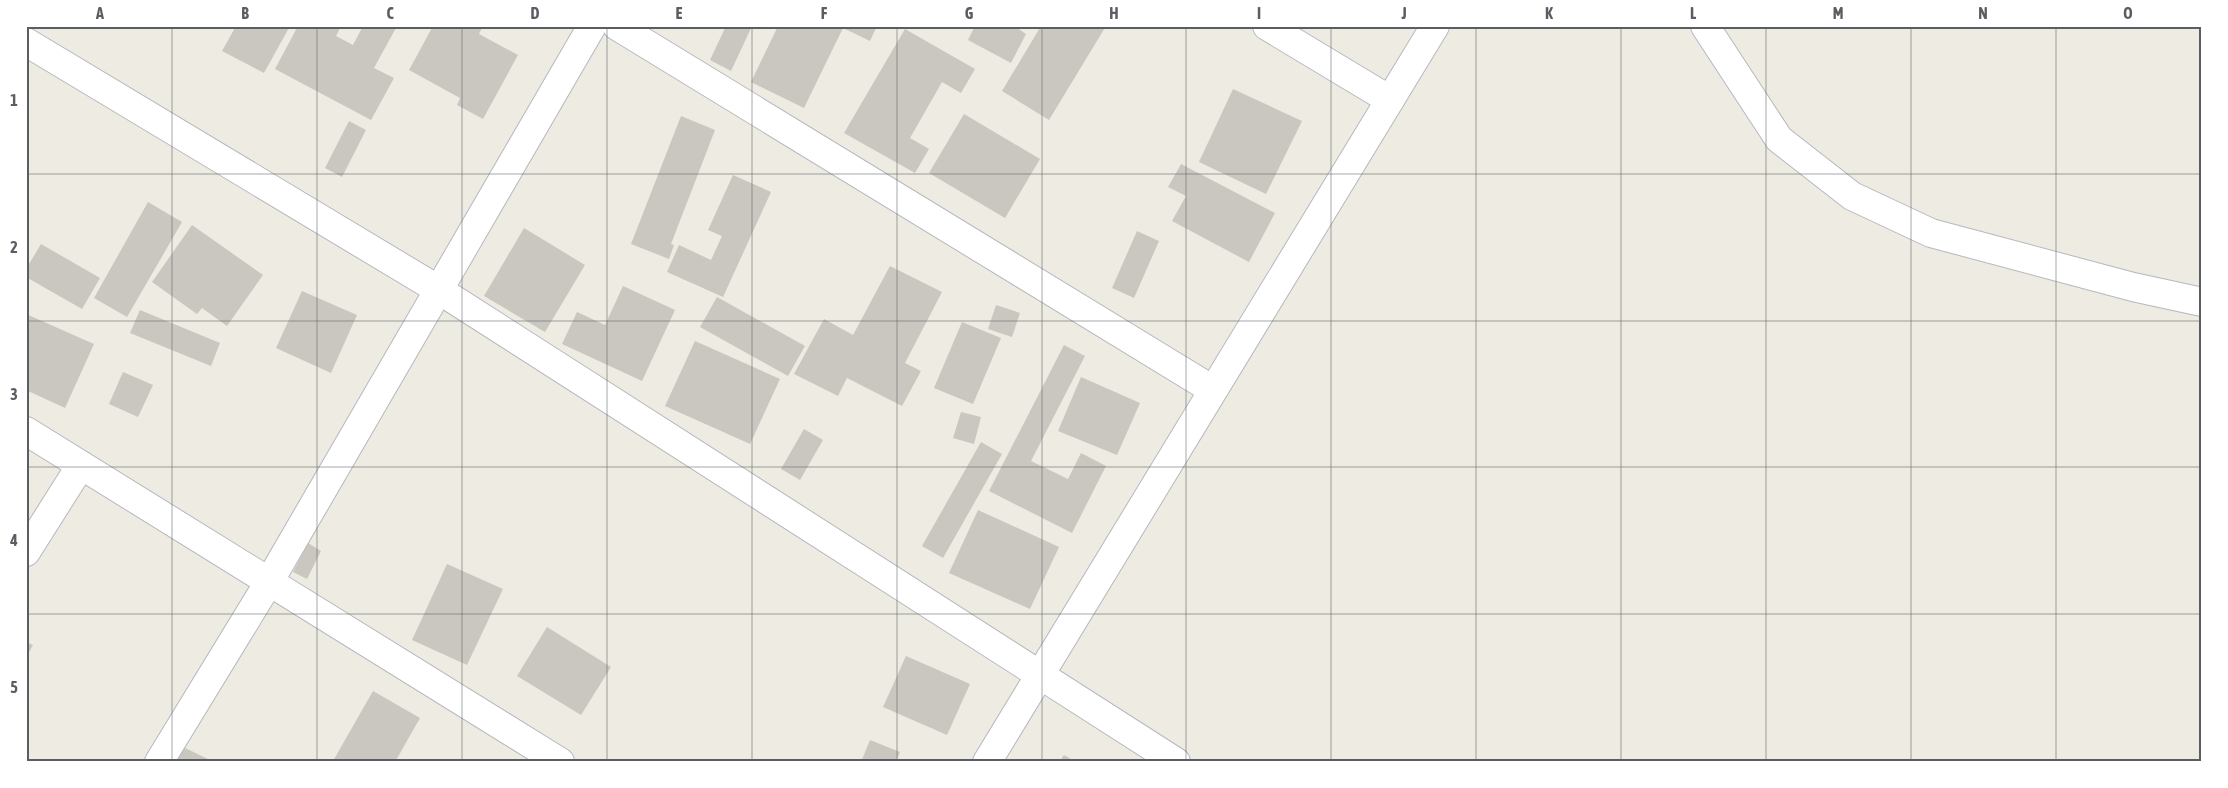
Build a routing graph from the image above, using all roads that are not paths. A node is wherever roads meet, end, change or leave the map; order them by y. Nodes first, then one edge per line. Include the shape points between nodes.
1 (592, 26) edge
2 (616, 26) edge
3 (1267, 26) edge
4 (1436, 26) edge
5 (1705, 26) edge
6 (26, 42) edge
7 (1390, 100) junction
8 (439, 290) junction
9 (2202, 302) edge
10 (1213, 390) junction
11 (26, 431) edge
12 (81, 465) junction
13 (26, 552) edge
14 (270, 582) junction
15 (1041, 673) junction
16 (158, 762) edge
17 (560, 762) edge
18 (987, 762) edge
19 (1176, 762) edge

1 - 8 street
2 - 10 street
3 - 7 street
4 - 7 street
5 - 9 street via 1779,139 1852,196 1931,233
6 - 8 street
7 - 10 street
8 - 14 street
8 - 15 street
10 - 15 street
11 - 12 street
12 - 13 street
12 - 14 street
14 - 16 street
14 - 17 street
15 - 18 street
15 - 19 street

